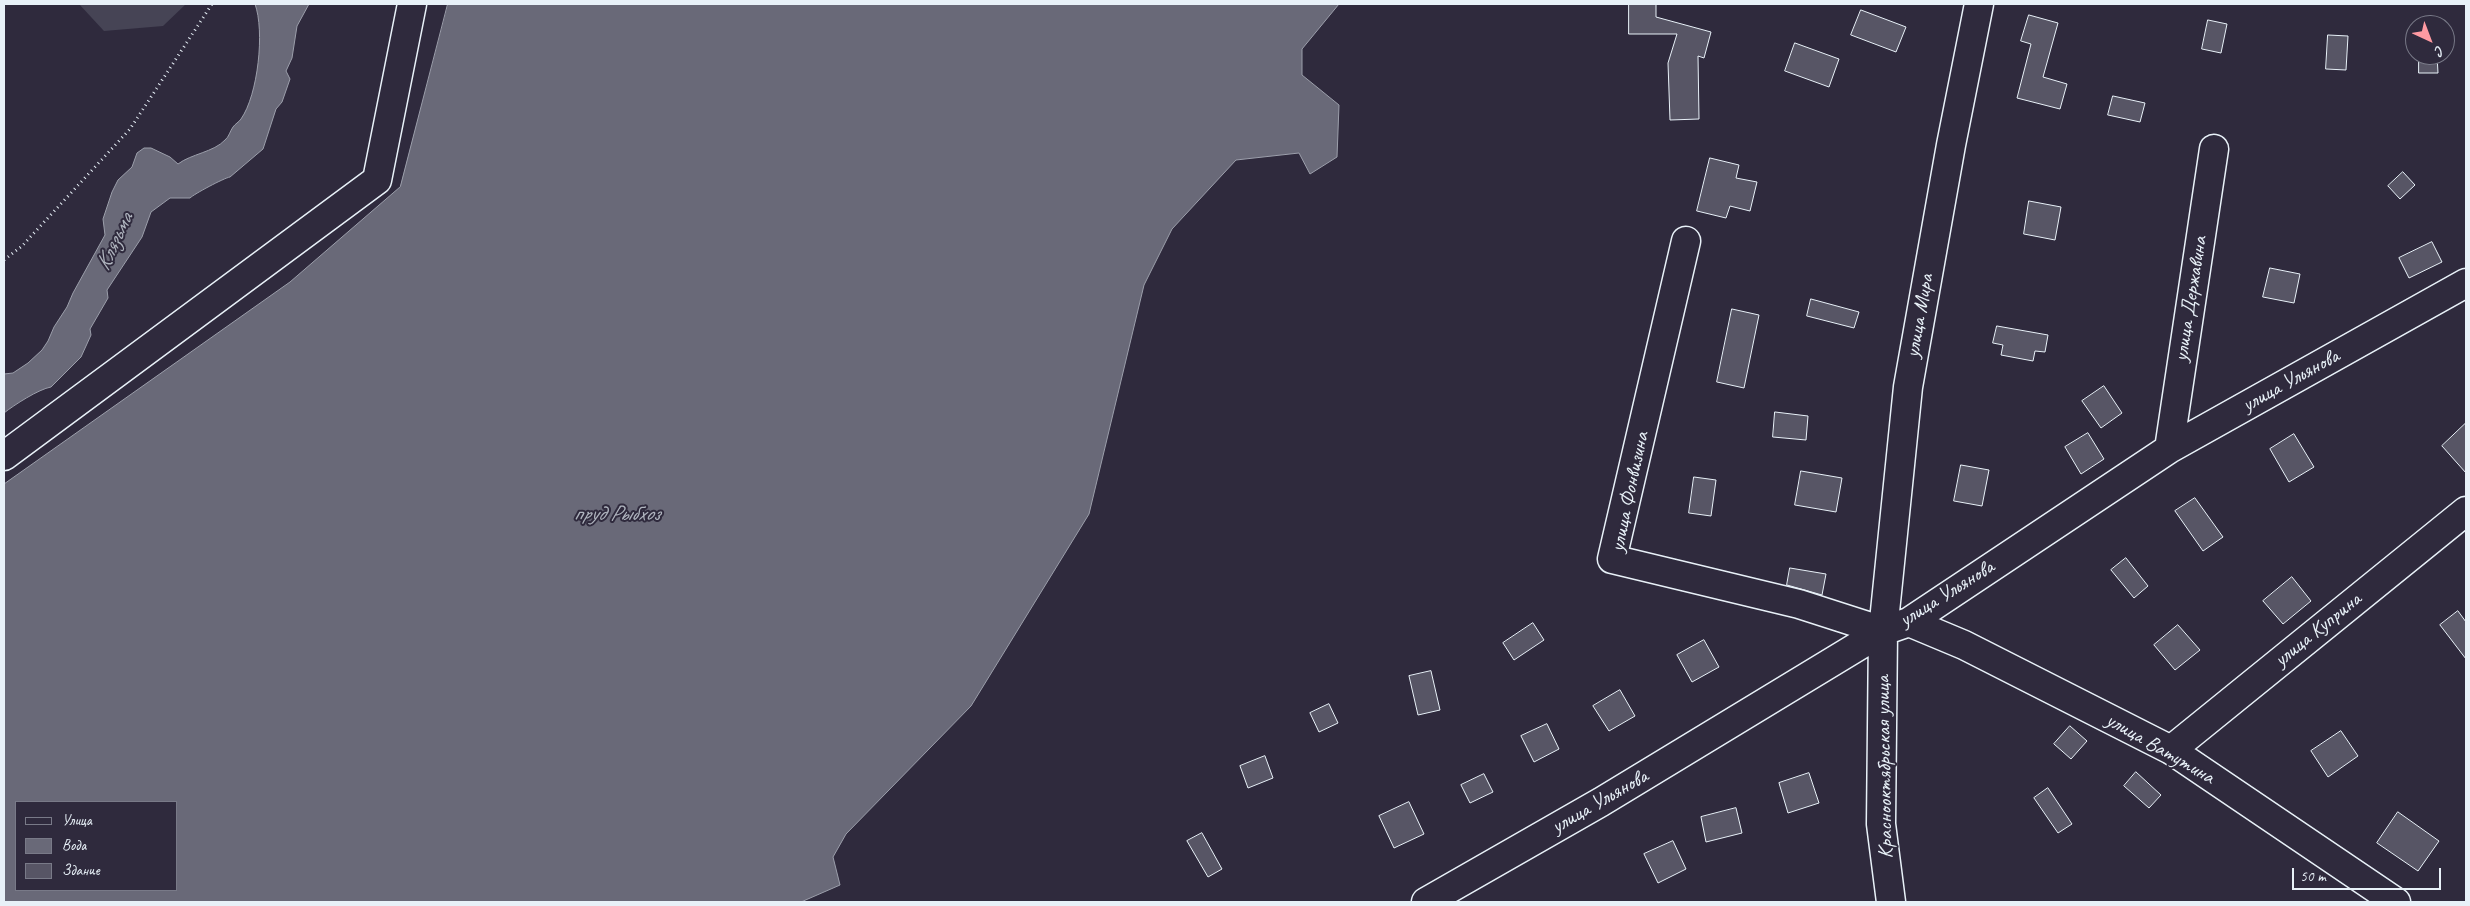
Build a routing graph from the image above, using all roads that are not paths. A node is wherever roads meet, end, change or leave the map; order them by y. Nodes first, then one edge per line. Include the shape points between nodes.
1 (412, 4) edge
2 (1979, 4) edge
3 (2214, 149) dead end
4 (1686, 241) dead end
5 (2466, 283) edge
6 (2168, 449) junction
7 (4, 456) edge
8 (2466, 511) edge
9 (1909, 622) junction
10 (1883, 631) junction
11 (2171, 750) junction
12 (1426, 902) edge
13 (1892, 902) edge
14 (2396, 902) edge

1 - 7 street via 377,180
2 - 10 street, улица Мира via 1908,387
3 - 6 street, улица Державина
4 - 10 street, улица Фонвизина via 1612,559 1799,604
5 - 6 street, улица Ульянова
6 - 9 street, улица Ульянова
8 - 11 street, улица Куприна
9 - 10 street, улица Ульянова
9 - 11 street, улица Ватутина via 1964,645
10 - 12 street, улица Ульянова via 1602,802
10 - 13 street, Краснооктябрьская улица via 1881,824
11 - 14 street, улица Ватутина

